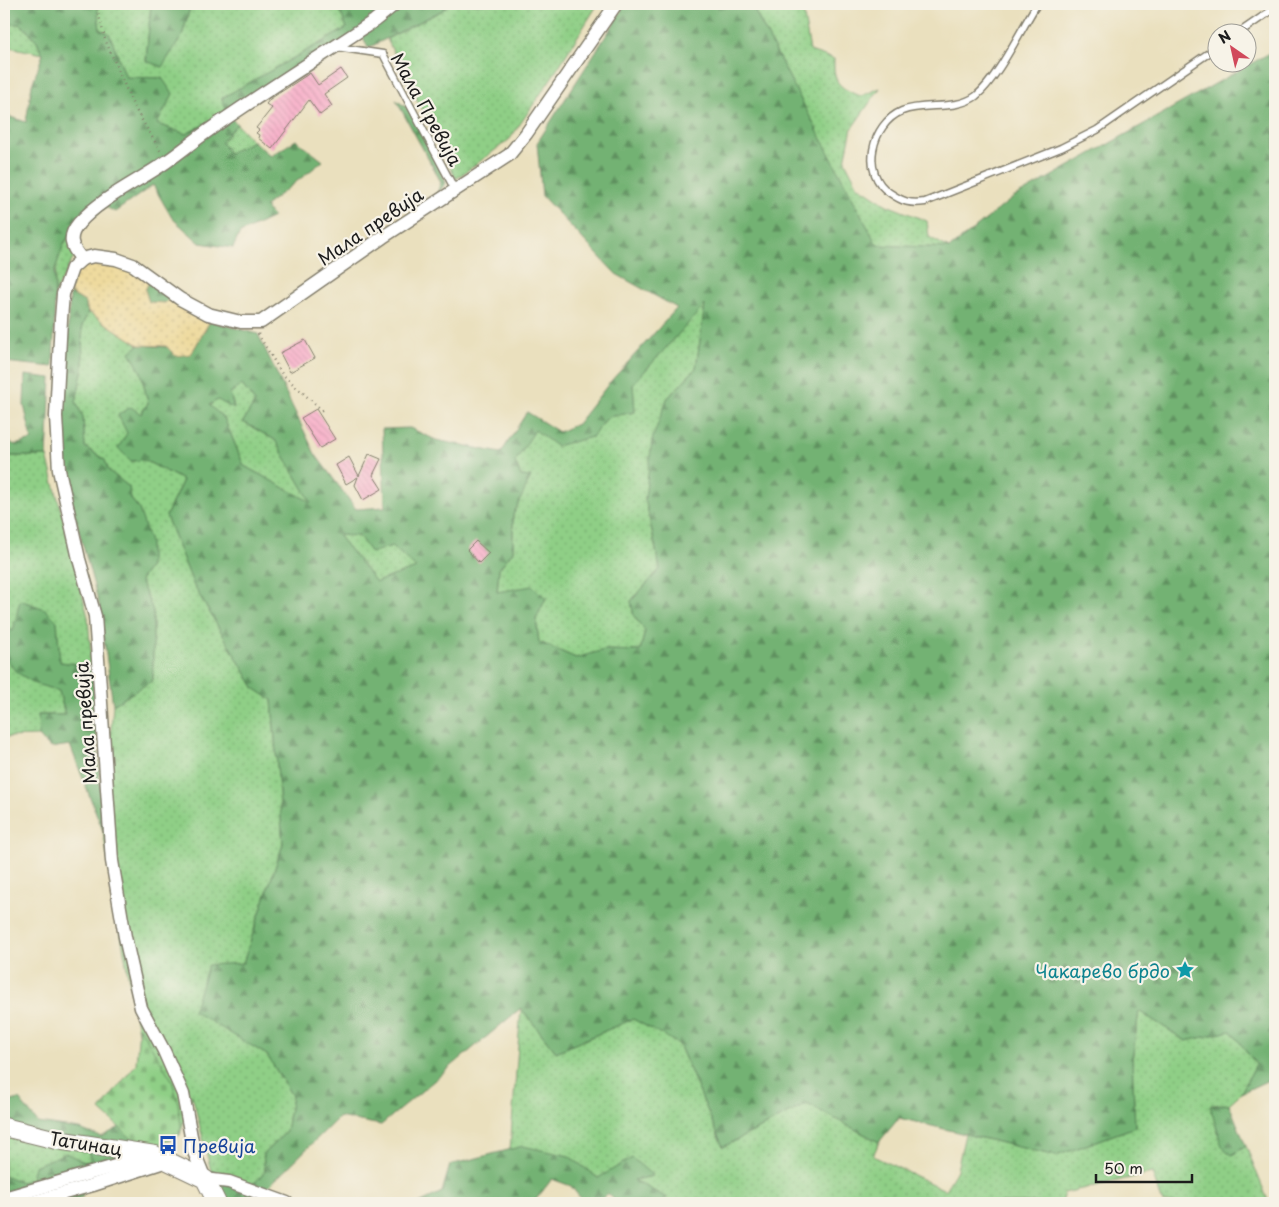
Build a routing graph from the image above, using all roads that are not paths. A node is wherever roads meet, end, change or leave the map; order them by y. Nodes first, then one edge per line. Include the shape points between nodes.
1 (396, 4) edge
2 (616, 4) edge
3 (1037, 4) edge
4 (1275, 8) edge
5 (1255, 22) edge
6 (336, 47) junction
7 (1206, 55) edge
8 (455, 190) junction
9 (82, 259) junction
10 (4, 1126) edge
11 (161, 1158) junction
12 (204, 1179) junction
13 (4, 1198) edge
14 (30, 1203) edge
15 (217, 1203) edge
16 (287, 1203) edge

1 - 6 street
2 - 8 street, Мала превија via 509,155
3 - 7 lane via 992,78 975,96 946,106 918,107 900,112 888,121 876,140 871,160 884,189 911,204 925,202 1061,148 1097,130
4 - 5 lane
6 - 8 lane, Мала Превија via 383,54
6 - 9 street via 211,128 78,224 71,238 72,249
8 - 9 street, Мала превија via 261,322 241,322 208,314 116,258 94,256
9 - 12 street, Мала превија via 72,268 63,294 56,416 59,470 95,616 112,861 124,937 140,1008 183,1094 194,1152
10 - 11 street, Татинац via 58,1140
11 - 12 street, Татинац
11 - 13 street
11 - 14 street via 93,1185
12 - 15 street
12 - 16 street via 229,1182

